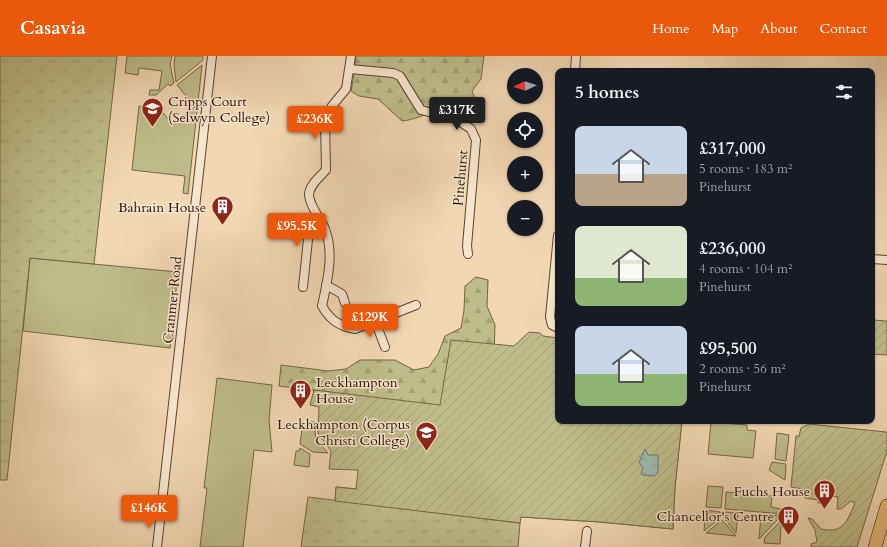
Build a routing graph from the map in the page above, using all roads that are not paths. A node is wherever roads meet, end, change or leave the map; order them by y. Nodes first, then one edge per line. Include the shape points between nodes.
1 (212, 56) edge
2 (351, 56) edge
3 (576, 56) edge
4 (575, 68) edge
5 (350, 69) junction
6 (319, 220) junction
7 (468, 254) dead end
8 (875, 259) edge
9 (887, 260) edge
10 (555, 266) edge
11 (326, 286) junction
12 (303, 287) dead end
13 (345, 303) dead end
14 (416, 305) dead end
15 (375, 321) junction
16 (555, 326) edge
17 (385, 347) dead end
18 (887, 506) edge
19 (587, 532) dead end
20 (158, 547) edge
21 (585, 547) edge
22 (875, 547) edge

1 - 20 street, Cranmer Road
2 - 5 street
3 - 4 street
5 - 6 street via 346,89 324,120 326,170 310,189 309,197
5 - 7 street, Pinehurst via 393,73 400,76 421,110 456,119 471,129 476,140
6 - 11 street via 326,231 329,248
6 - 12 street via 309,230
8 - 9 street
10 - 16 street via 550,317
11 - 13 street via 342,294
11 - 15 street via 322,306 334,321 355,329
14 - 15 street
15 - 17 street
18 - 22 main road
19 - 21 street

